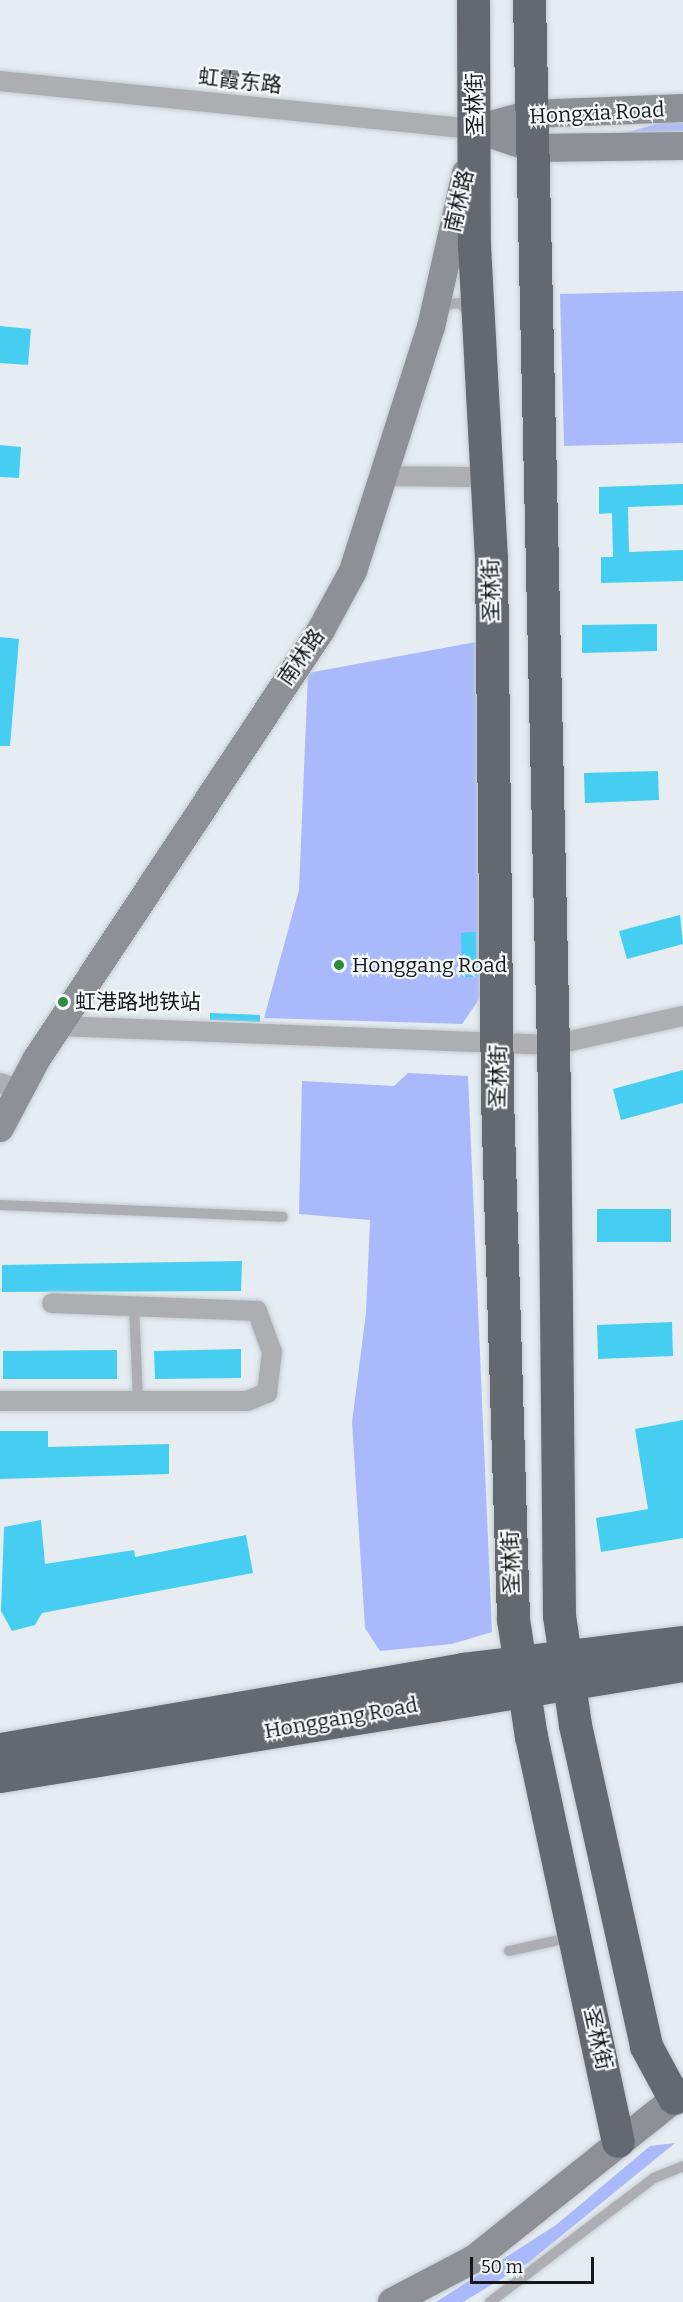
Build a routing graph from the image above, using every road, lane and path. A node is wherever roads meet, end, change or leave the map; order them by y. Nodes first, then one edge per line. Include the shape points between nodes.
1 (473, 0) edge
2 (529, 0) edge
3 (0, 81) edge
4 (683, 108) edge
5 (531, 114) junction
6 (476, 129) junction
7 (683, 146) edge
8 (532, 148) junction
9 (476, 326) junction
10 (431, 327) junction
11 (385, 476) junction
12 (486, 477) junction
13 (683, 1016) edge
14 (58, 1026) junction
15 (499, 1045) junction
16 (553, 1045) junction
17 (10, 1087) edge
18 (0, 1128) edge
19 (0, 1205) edge
20 (283, 1217) dead end
21 (52, 1303) dead end
22 (134, 1305) junction
23 (0, 1401) edge
24 (138, 1401) junction
25 (683, 1642) edge
26 (683, 1665) edge
27 (567, 1669) junction
28 (522, 1675) junction
29 (0, 1749) edge
30 (0, 1776) edge
31 (575, 1936) junction
32 (509, 1951) dead end
33 (678, 2095) edge
34 (618, 2141) junction
35 (683, 2166) edge
36 (392, 2302) edge
37 (490, 2302) edge

1 - 6 highway, 圣林街
2 - 5 highway
3 - 6 street, 虹霞东路
4 - 5 street, Hongxia Road
5 - 6 street, Hongxia Road
5 - 8 highway
6 - 8 street, Hongxia Road
6 - 9 highway, 圣林街
6 - 10 street, 南林路
7 - 8 street, Hongxia Road
8 - 16 highway
9 - 10 lane via 460,303 448,304
9 - 12 highway, 圣林街
10 - 11 street, 南林路
11 - 12 street
11 - 14 street, 南林路 via 353,571 321,630
12 - 15 highway, 圣林街
13 - 16 street
14 - 15 street
14 - 17 street, 南林路
15 - 16 street
15 - 28 highway, 圣林街 via 513,1607
16 - 27 highway via 559,1615
17 - 18 street, 南林路
19 - 20 lane
21 - 22 street
22 - 24 lane
22 - 24 street via 246,1307 257,1311 272,1352 267,1393 248,1401
23 - 24 street
25 - 27 highway, Honggang Road
26 - 27 highway, Honggang Road
27 - 28 highway, Honggang Road
27 - 33 highway via 646,2046
28 - 29 highway, Honggang Road
28 - 30 highway, Honggang Road
28 - 31 highway, 圣林街
31 - 32 lane
31 - 34 highway, 圣林街
33 - 34 street
34 - 36 street via 474,2259
35 - 37 lane via 654,2178

